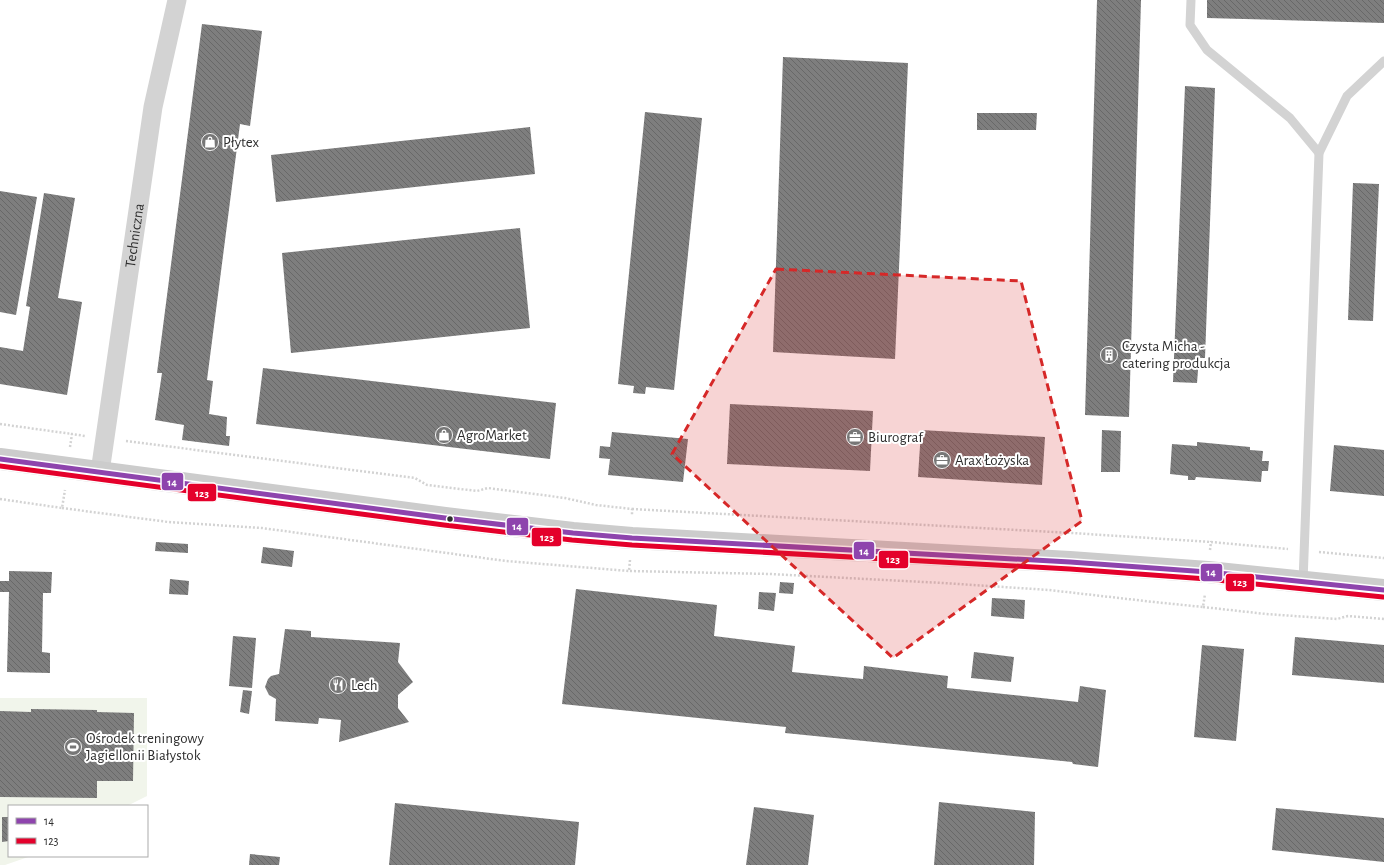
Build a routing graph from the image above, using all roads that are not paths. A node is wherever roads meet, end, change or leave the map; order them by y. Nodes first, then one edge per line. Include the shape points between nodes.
1 (177, 0) edge
2 (1191, 0) edge
3 (1384, 60) edge
4 (1319, 153) junction
5 (0, 459) edge
6 (100, 472) junction
7 (1303, 582) junction
8 (1384, 590) edge

1 - 6 street, Techniczna via 153,107
2 - 4 lane via 1190,25 1207,50 1290,118
3 - 4 lane via 1347,96
4 - 7 lane
5 - 6 street
6 - 7 street via 573,533 640,539 1070,562
7 - 8 street

